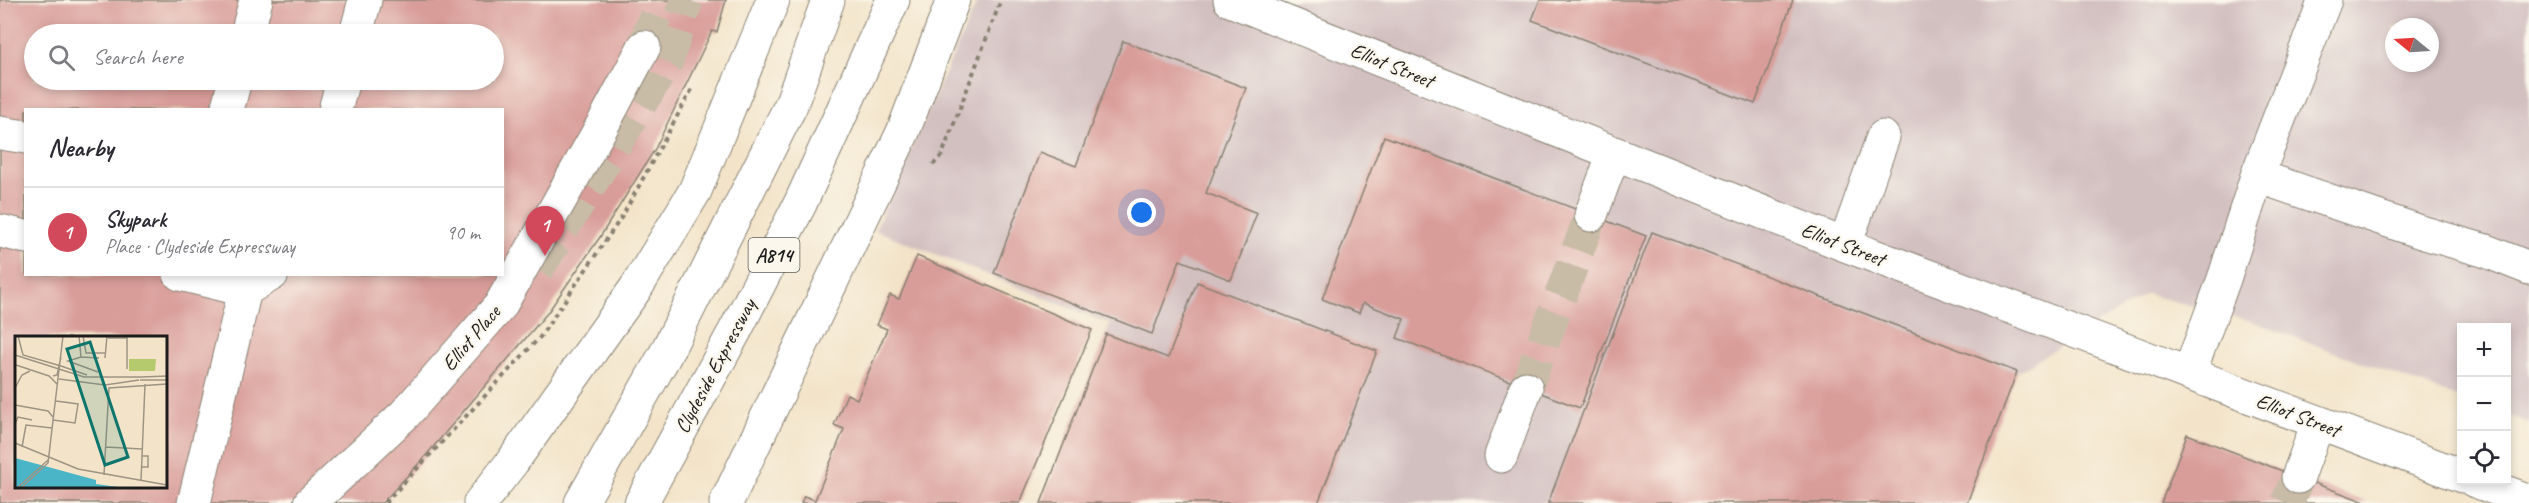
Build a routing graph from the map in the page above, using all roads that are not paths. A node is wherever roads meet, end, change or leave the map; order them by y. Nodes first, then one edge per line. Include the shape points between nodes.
1 (256, 0) edge
2 (365, 0) edge
3 (773, 0) edge
4 (828, 0) edge
5 (893, 0) edge
6 (953, 0) edge
7 (1230, 0) edge
8 (2325, 0) edge
9 (250, 24) edge
10 (359, 24) edge
11 (644, 47) tunnel mouth
12 (232, 90) edge
13 (340, 90) edge
14 (227, 108) edge
15 (335, 108) edge
16 (0, 133) edge
17 (24, 137) edge
18 (1882, 137) dead end
19 (1614, 153) junction
20 (2257, 176) junction
21 (1591, 215) tunnel mouth
22 (0, 231) edge
23 (24, 237) edge
24 (1845, 245) junction
25 (2529, 268) edge
26 (200, 276) edge
27 (259, 282) edge
28 (2189, 374) junction
29 (1526, 388) tunnel mouth
30 (2318, 423) junction
31 (1500, 456) dead end
32 (2457, 474) edge
33 (2298, 477) tunnel mouth
34 (2486, 485) edge
35 (2529, 501) edge
36 (194, 503) edge
37 (310, 503) edge
38 (480, 503) edge
39 (582, 503) edge
40 (641, 503) edge
41 (726, 503) edge

1 - 9 main road
2 - 10 main road
3 - 38 main road via 695,191 636,288
4 - 39 main road, A814 via 791,105 665,355
5 - 40 main road, Clydeside Expressway / A814 via 800,204
6 - 41 main road via 903,132
7 - 19 main road, Elliot Street
8 - 20 main road
11 - 37 main road, Elliot Place via 500,306 405,414
12 - 14 main road
13 - 15 main road
16 - 17 main road
18 - 24 main road
19 - 21 main road
19 - 24 main road, Elliot Street
20 - 25 main road
20 - 28 main road
22 - 23 main road
24 - 28 main road, Elliot Street
26 - 27 main road
27 - 36 main road
28 - 30 main road, Elliot Street
29 - 31 main road
30 - 32 main road, Elliot Street
30 - 33 main road
34 - 35 main road

